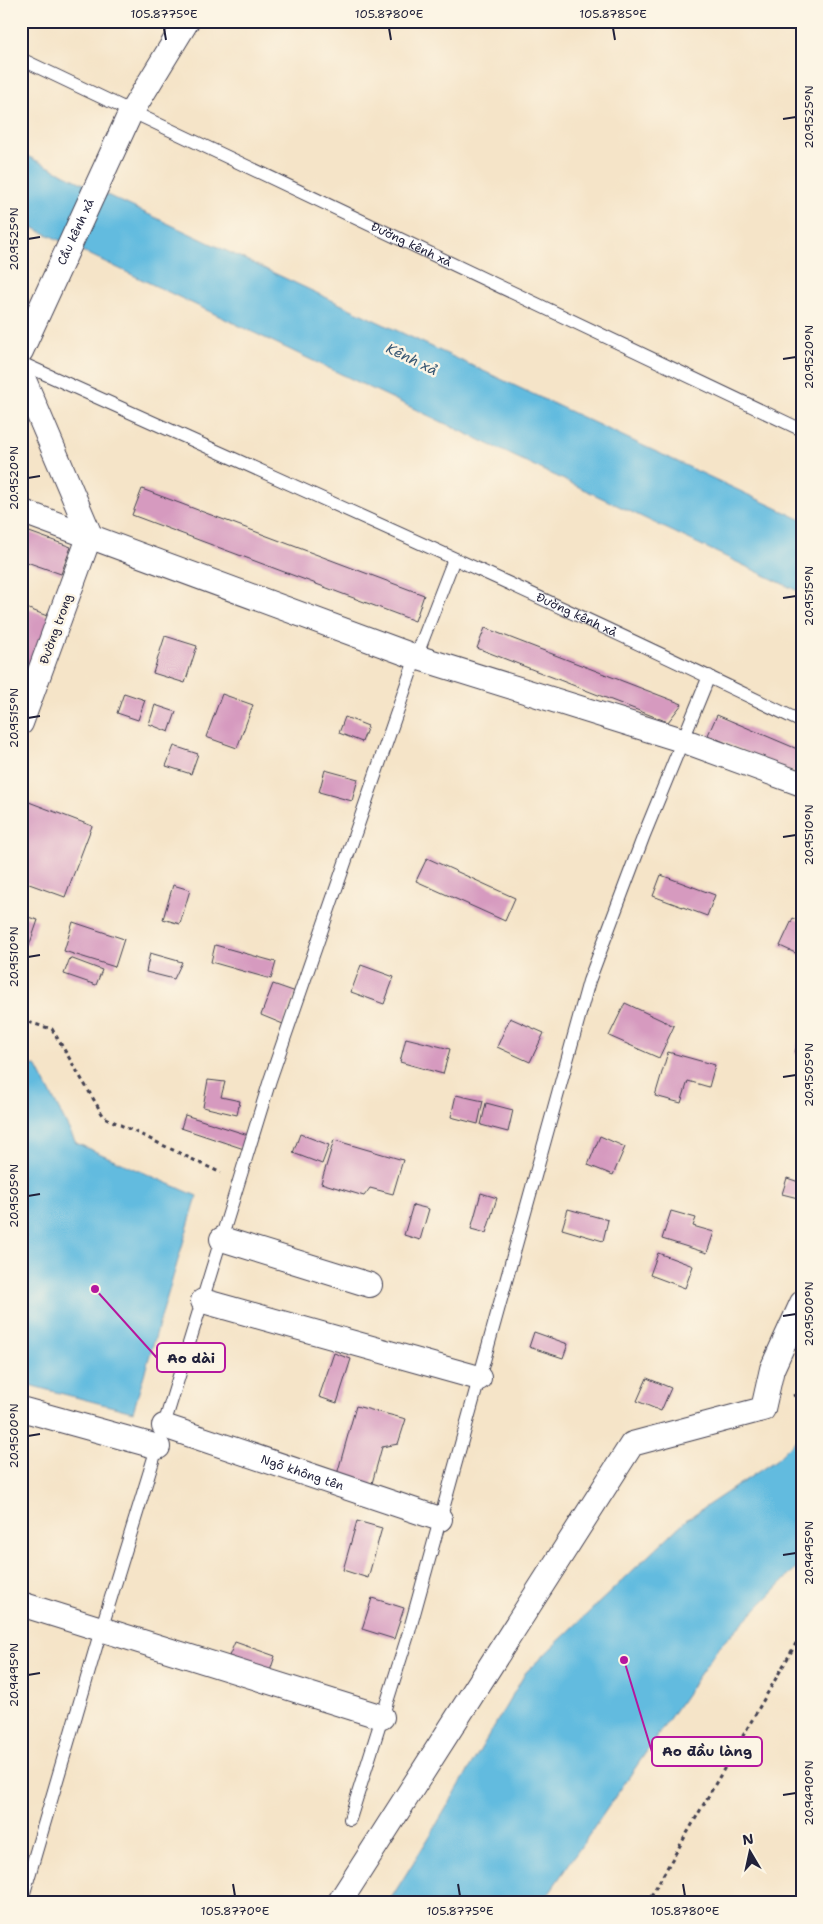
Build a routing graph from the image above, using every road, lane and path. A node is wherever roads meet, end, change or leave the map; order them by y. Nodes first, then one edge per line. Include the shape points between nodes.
1 (187, 21) edge
2 (21, 59) edge
3 (130, 113) junction
4 (22, 354) edge
5 (21, 372) edge
6 (802, 430) edge
7 (21, 511) edge
8 (90, 535) junction
9 (454, 560) junction
10 (416, 657) junction
11 (708, 676) junction
12 (802, 722) edge
13 (21, 723) edge
14 (682, 740) junction
15 (802, 784) edge
16 (21, 1020) edge
17 (229, 1177) dead end
18 (222, 1239) junction
19 (370, 1285) dead end
20 (203, 1301) junction
21 (802, 1303) edge
22 (479, 1378) junction
23 (21, 1409) edge
24 (161, 1436) junction
25 (440, 1519) junction
26 (21, 1604) edge
27 (101, 1630) junction
28 (802, 1633) edge
29 (382, 1717) junction
30 (350, 1819) dead end
31 (21, 1903) edge
32 (339, 1903) edge
33 (647, 1903) edge

1 - 3 street, Cầu kênh xả
2 - 3 lane, Đường kênh xả
3 - 4 street, Cầu kênh xả
3 - 6 lane, Đường kênh xả
4 - 9 lane, Đường kênh xả
5 - 8 street
7 - 8 street
8 - 10 street
8 - 13 street, Đường trong
9 - 10 lane
9 - 11 lane, Đường kênh xả
10 - 14 street
10 - 18 lane via 270,1080
11 - 12 lane, Đường kênh xả
11 - 14 lane
14 - 15 street
14 - 22 lane via 589,982
16 - 17 path via 52,1029 104,1117
18 - 19 street
18 - 20 lane
20 - 22 street
20 - 24 lane
21 - 32 street via 772,1369 763,1409 632,1444
22 - 25 lane
23 - 24 street, Ngõ không tên
24 - 25 street, Ngõ không tên
24 - 27 lane
25 - 29 lane
26 - 27 street
27 - 29 street
27 - 31 lane
28 - 33 path
29 - 30 lane

